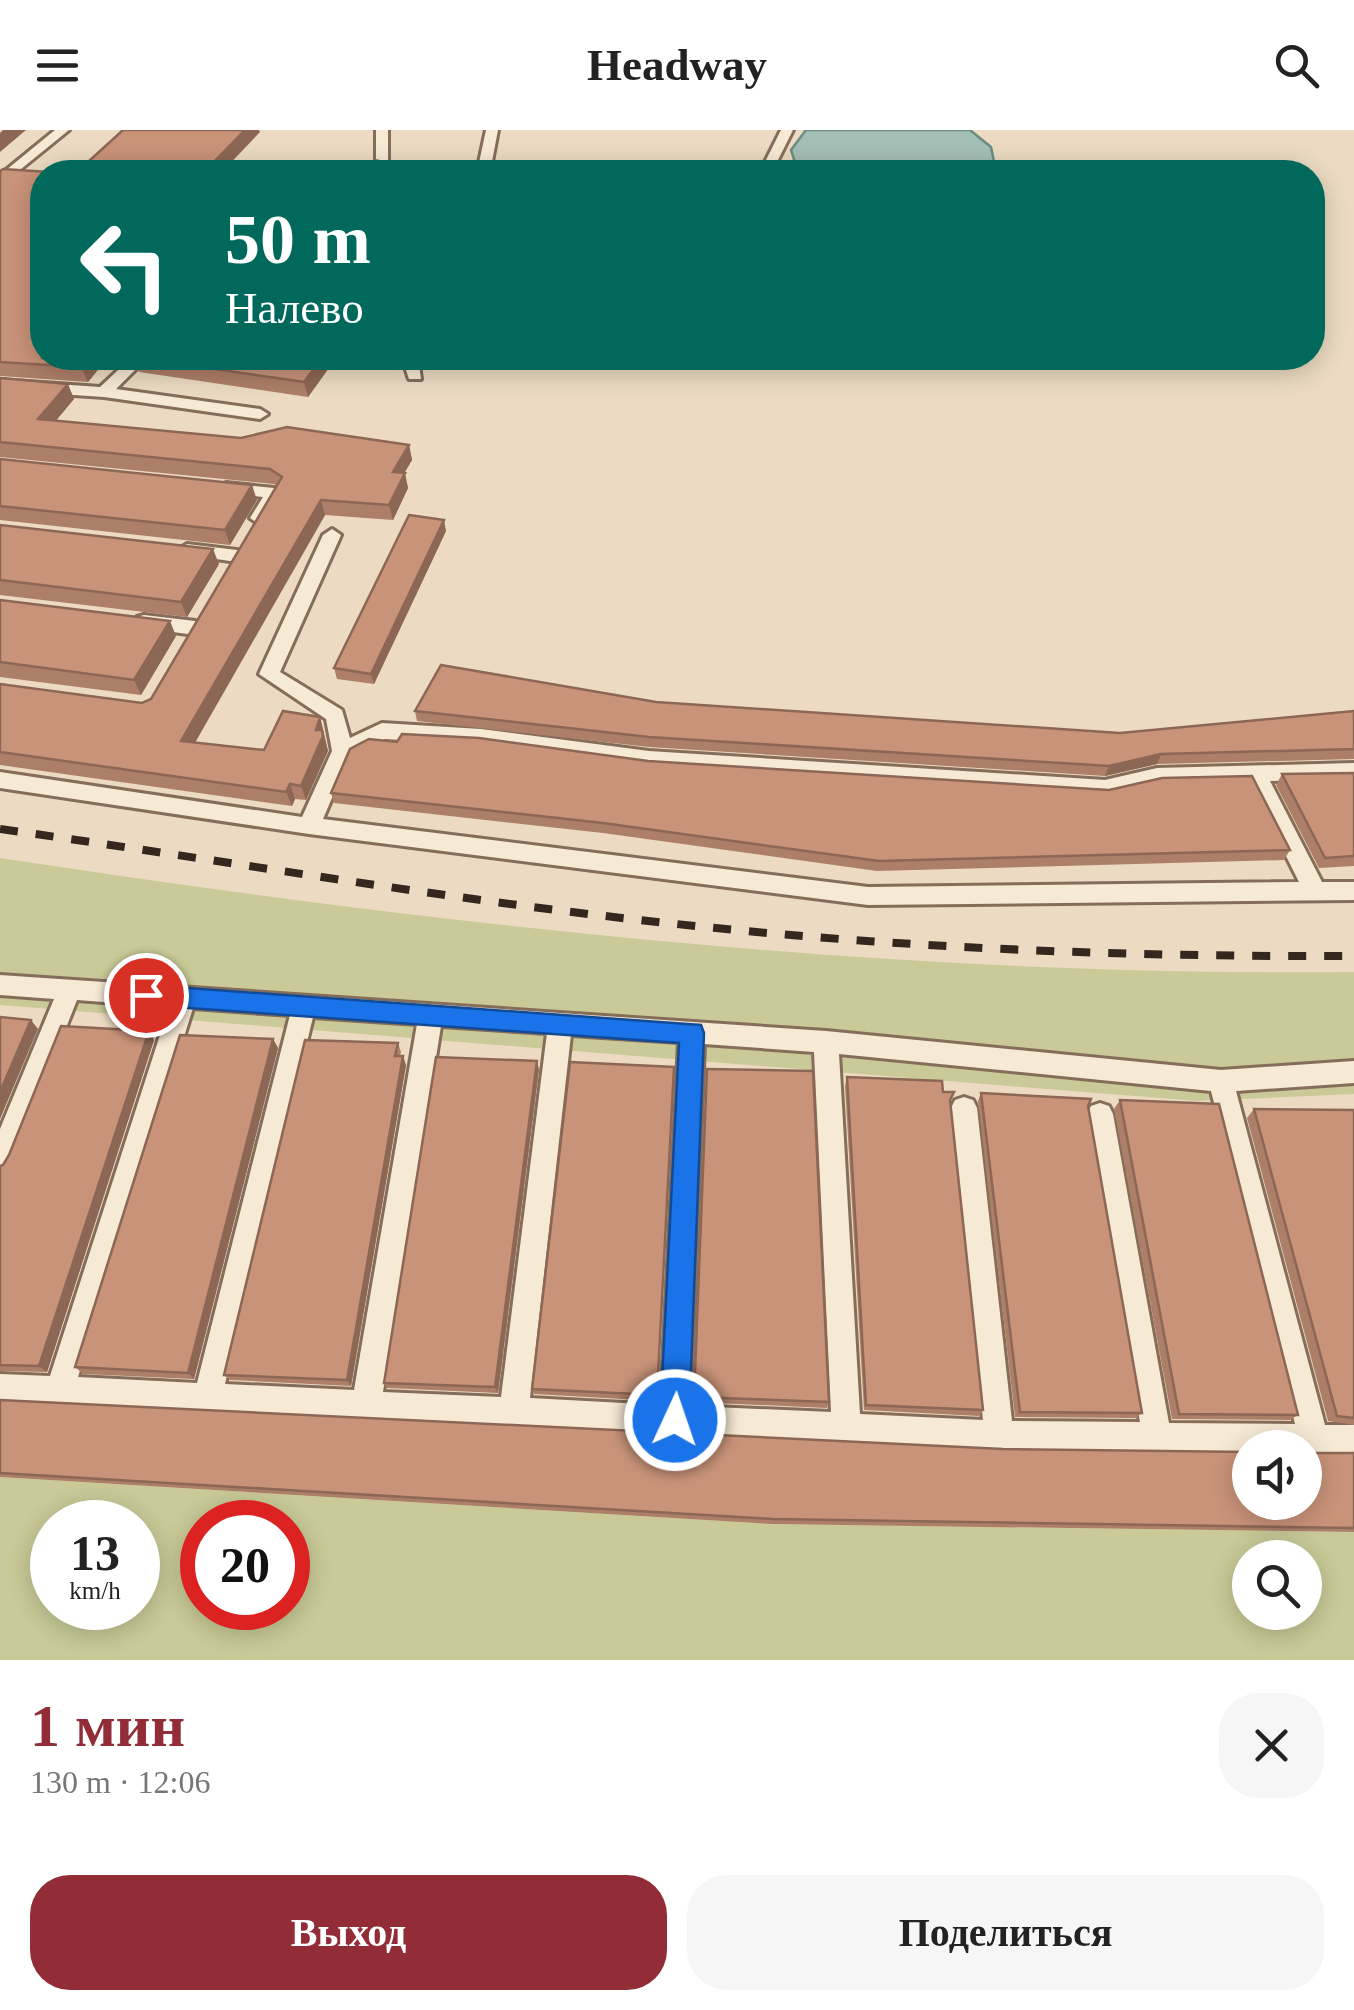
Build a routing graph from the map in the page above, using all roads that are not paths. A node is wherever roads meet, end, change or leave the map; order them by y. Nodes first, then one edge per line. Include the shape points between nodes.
1 (63, 130) edge
2 (382, 130) edge
3 (492, 130) edge
4 (786, 130) edge
5 (383, 159) dead end
6 (486, 160) edge
7 (772, 160) edge
8 (0, 182) edge
9 (127, 370) edge
10 (413, 370) edge
11 (415, 376) dead end
12 (0, 385) edge
13 (104, 392) junction
14 (260, 414) dead end
15 (196, 485) edge
16 (332, 535) dead end
17 (158, 547) edge
18 (117, 618) edge
19 (195, 628) edge
20 (342, 751) junction
21 (1354, 771) edge
22 (1254, 772) junction
23 (0, 780) edge
24 (308, 826) junction
25 (1316, 892) junction
26 (1354, 892) edge
27 (0, 985) edge
28 (70, 990) junction
29 (184, 998) junction
30 (304, 1006) junction
31 (431, 1015) junction
32 (560, 1024) junction
33 (692, 1033) junction
34 (826, 1042) junction
35 (1354, 1072) edge
36 (1220, 1080) junction
37 (964, 1108) dead end
38 (1100, 1114) dead end
39 (0, 1161) edge
40 (0, 1388) edge
41 (59, 1391) junction
42 (207, 1399) junction
43 (366, 1406) junction
44 (514, 1413) junction
45 (675, 1420) junction
46 (846, 1428) junction
47 (1311, 1430) edge
48 (999, 1435) junction
49 (1157, 1437) junction
50 (1232, 1438) edge
51 (1322, 1440) edge
52 (1354, 1440) edge

1 - 8 lane
2 - 5 lane
3 - 6 lane
4 - 7 lane
9 - 13 lane
10 - 11 lane
12 - 13 lane
13 - 14 lane
15 - 17 lane via 274,492 233,563
16 - 20 lane via 269,674 336,715
18 - 19 lane
20 - 22 lane via 382,731 649,760 1105,788 1157,776
20 - 24 lane
21 - 22 lane
22 - 25 lane
23 - 24 lane
24 - 25 lane via 868,896
25 - 26 lane
27 - 28 lane
28 - 29 lane
28 - 39 lane
29 - 30 lane
29 - 41 lane
30 - 31 lane
30 - 42 lane
31 - 32 lane
31 - 43 lane
32 - 33 lane
32 - 44 lane
33 - 34 lane
33 - 45 lane
34 - 36 lane
34 - 46 lane
35 - 36 lane
36 - 47 lane
37 - 48 lane
38 - 49 lane
40 - 41 lane
41 - 42 lane
42 - 43 lane
43 - 44 lane
44 - 45 lane
45 - 46 lane
46 - 48 lane
48 - 49 lane
49 - 50 lane
51 - 52 lane

